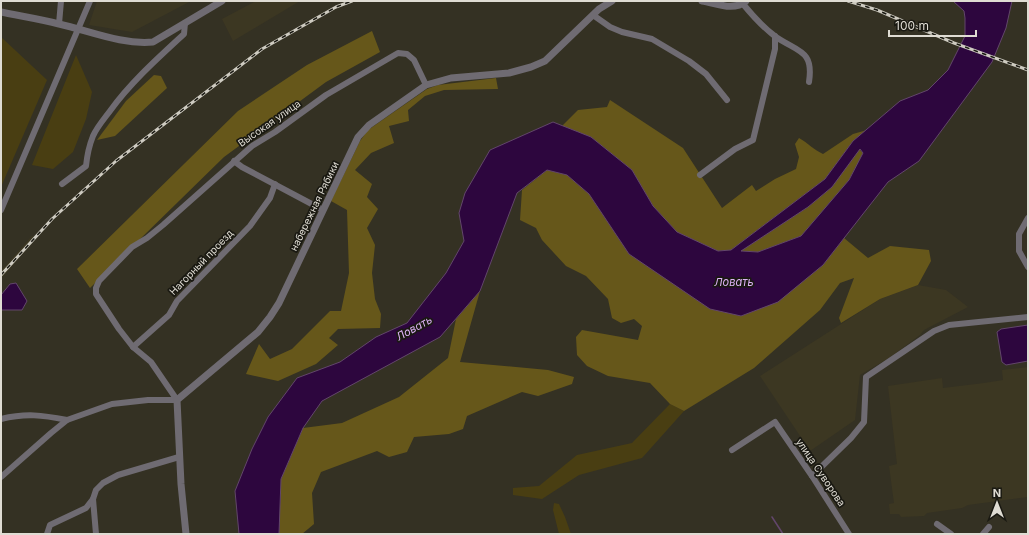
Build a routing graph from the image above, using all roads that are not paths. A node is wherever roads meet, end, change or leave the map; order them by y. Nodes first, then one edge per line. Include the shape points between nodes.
1 (62, 1) edge
2 (90, 1) edge
3 (222, 1) edge
4 (612, 1) edge
5 (702, 1) edge
6 (745, 2) edge
7 (1, 12) edge
8 (593, 15) junction
9 (185, 23) junction
10 (59, 24) junction
11 (79, 29) junction
12 (775, 36) junction
13 (809, 82) dead end
14 (426, 85) junction
15 (726, 100) dead end
16 (234, 160) junction
17 (700, 175) dead end
18 (62, 184) dead end
19 (275, 184) junction
20 (1, 210) edge
21 (323, 210) junction
22 (1028, 218) edge
23 (1028, 267) edge
24 (1028, 317) edge
25 (133, 346) junction
26 (177, 400) junction
27 (1, 419) edge
28 (67, 420) junction
29 (732, 450) dead end
30 (179, 457) junction
31 (812, 476) junction
32 (1, 477) edge
33 (92, 499) junction
34 (937, 524) dead end
35 (989, 527) dead end
36 (47, 534) edge
37 (96, 534) edge
38 (186, 534) edge
39 (849, 534) edge
40 (951, 534) edge
41 (983, 534) edge

1 - 10 street
2 - 11 street
3 - 9 street
4 - 8 street, набережная Рябики
5 - 6 street via 731,7
6 - 12 street via 751,13
7 - 10 street
8 - 14 street, набережная Рябики via 545,61 531,67 509,73 451,78
8 - 15 street via 622,32 652,39 689,61 706,74
9 - 11 street via 153,42 141,43
9 - 18 street via 184,34 127,88 102,122 93,135 86,166
10 - 11 street
11 - 20 street
12 - 13 street via 803,52 810,62
12 - 17 street via 775,49 753,140 735,149
14 - 16 street, Высокая улица via 414,60 407,54 398,53 326,95
14 - 21 street, набережная Рябики via 369,125 358,137
16 - 19 street
16 - 25 street, Высокая улица via 163,225 132,247 99,281 96,294
19 - 21 street
19 - 25 street, Нагорный проезд via 270,198 250,226 177,301 169,315
21 - 26 street, набережная Рябики via 279,303 265,325
22 - 23 street via 1019,234 1019,251
24 - 31 street via 949,325 934,331 866,377 864,422
25 - 26 street via 151,362
26 - 28 street via 112,404
26 - 30 street
27 - 28 street via 17,415 42,415
28 - 32 street
29 - 31 street, улица Суворова via 775,422
30 - 33 street via 118,475 103,483
30 - 38 street
31 - 39 street, улица Суворова
33 - 36 street via 86,508 50,524
33 - 37 street
34 - 40 street
35 - 41 street

